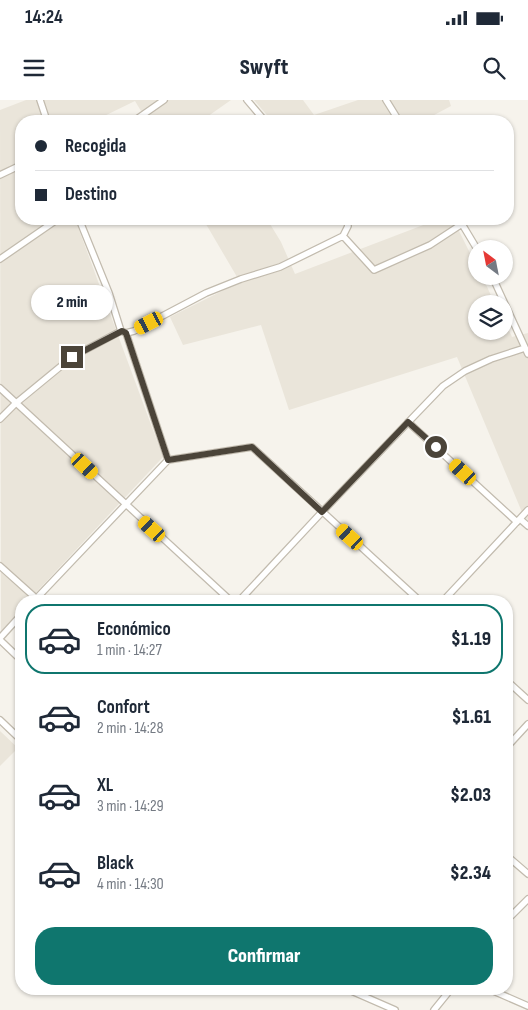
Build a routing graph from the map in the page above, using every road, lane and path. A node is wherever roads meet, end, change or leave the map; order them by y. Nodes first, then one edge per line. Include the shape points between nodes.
1 (40, 100) edge
2 (164, 100) edge
3 (247, 100) edge
4 (386, 100) edge
5 (45, 115) edge
6 (143, 115) edge
7 (260, 115) edge
8 (395, 115) edge
9 (15, 168) edge
10 (0, 175) edge
11 (50, 225) edge
12 (80, 225) edge
13 (348, 225) edge
14 (456, 225) edge
15 (463, 225) edge
16 (343, 236) junction
17 (472, 240) edge
18 (0, 260) edge
19 (496, 285) edge
20 (124, 332) junction
21 (527, 351) edge
22 (0, 388) edge
23 (16, 403) junction
24 (0, 419) edge
25 (408, 422) junction
26 (168, 460) junction
27 (126, 505) junction
28 (528, 510) edge
29 (322, 512) junction
30 (519, 520) junction
31 (528, 526) edge
32 (0, 566) edge
33 (31, 595) edge
34 (41, 595) edge
35 (224, 595) edge
36 (245, 595) edge
37 (413, 595) edge
38 (449, 595) edge
39 (15, 622) edge
40 (0, 639) edge
41 (15, 654) edge
42 (513, 686) edge
43 (528, 700) edge
44 (0, 720) edge
45 (528, 724) edge
46 (15, 734) edge
47 (513, 740) edge
48 (513, 861) edge
49 (528, 874) edge
50 (528, 899) edge
51 (513, 914) edge
52 (361, 995) edge
53 (446, 995) edge
54 (503, 995) edge
55 (528, 1006) edge
56 (395, 1010) edge
57 (434, 1010) edge

1 - 5 street
2 - 6 street
3 - 7 street
4 - 8 street
9 - 10 street
11 - 18 street
12 - 20 street
13 - 16 street
14 - 16 street via 430,245 374,270
15 - 17 street
16 - 20 street via 280,267 240,279 134,331
19 - 21 street
20 - 23 street via 72,357
20 - 26 street
21 - 25 street via 491,359 464,371 443,386
22 - 23 street
23 - 24 street
23 - 27 street
25 - 29 street
25 - 30 street
26 - 27 street
26 - 29 street via 252,447
27 - 34 street
27 - 35 street
28 - 30 street
29 - 36 street
29 - 37 street
30 - 31 street
30 - 38 street
32 - 33 street
39 - 40 street
40 - 41 street
42 - 43 street
44 - 46 street
45 - 47 street
48 - 49 street
50 - 51 street
52 - 56 street
53 - 57 street
54 - 55 street

